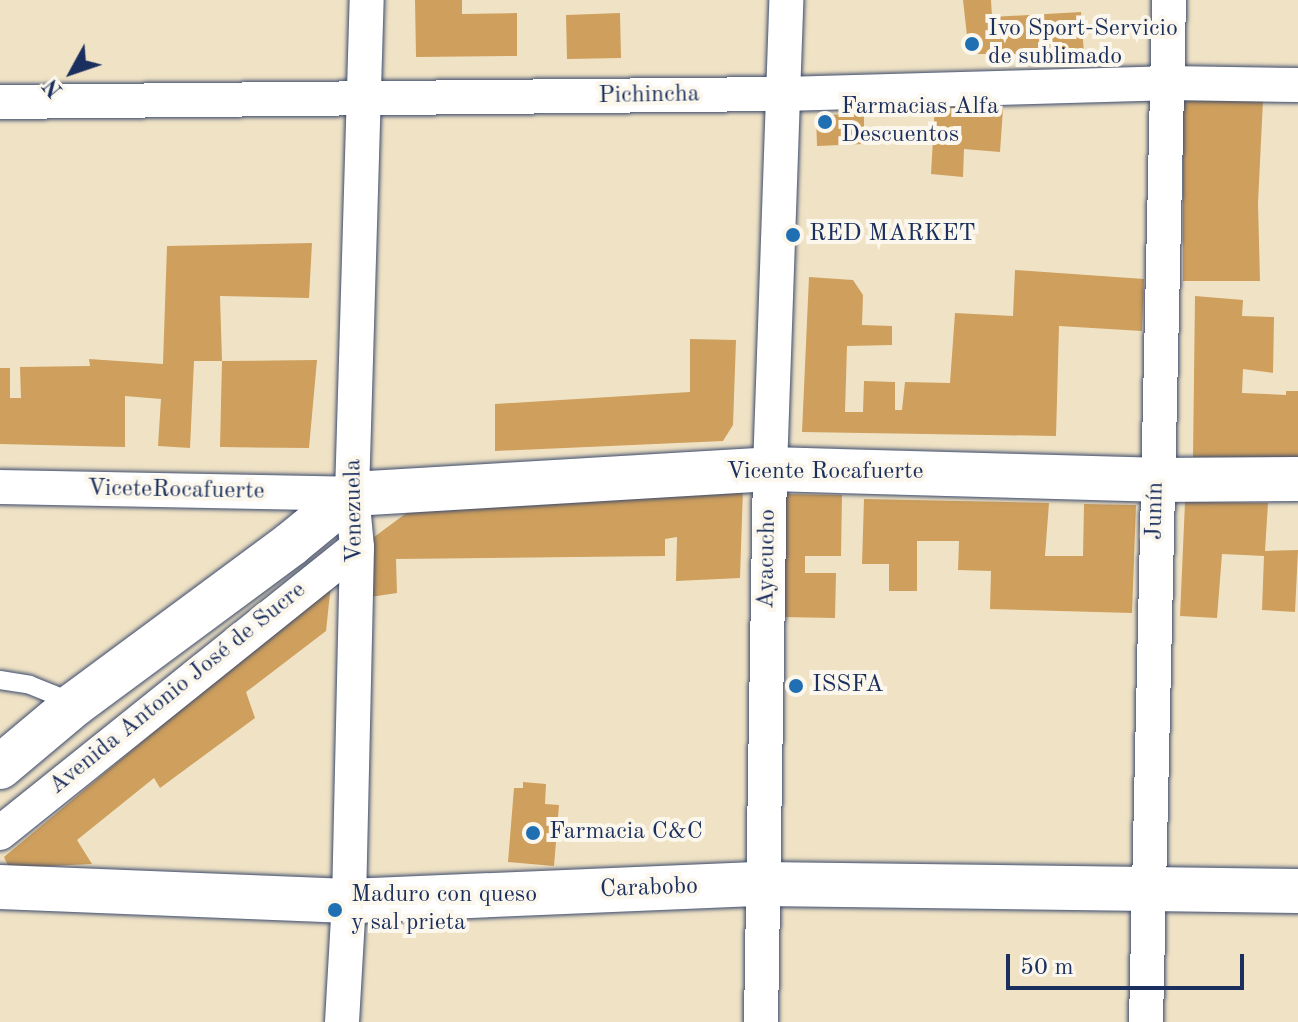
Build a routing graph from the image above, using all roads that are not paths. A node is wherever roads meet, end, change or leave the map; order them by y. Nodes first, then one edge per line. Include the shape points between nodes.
1 (367, 0) edge
2 (786, 0) edge
3 (1169, 0) edge
4 (1167, 83) junction
5 (1298, 85) edge
6 (783, 94) junction
7 (363, 99) junction
8 (0, 102) edge
9 (770, 469) junction
10 (1298, 479) edge
11 (1156, 480) junction
12 (0, 487) edge
13 (352, 494) junction
14 (357, 547) junction
15 (0, 680) edge
16 (75, 704) junction
17 (0, 767) edge
18 (0, 833) edge
19 (762, 884) junction
20 (0, 887) edge
21 (1151, 889) junction
22 (1298, 891) edge
23 (349, 901) junction
24 (342, 1022) edge
25 (761, 1022) edge
26 (1146, 1022) edge

1 - 7 street, Venezuela
2 - 6 street, Ayacucho
3 - 4 street, Junín
4 - 5 street, Pichincha
4 - 6 street, Pichincha
4 - 11 street, Junín
6 - 7 street, Pichincha
6 - 9 street, Ayacucho
7 - 8 street, Pichincha
7 - 13 street, Venezuela
9 - 11 main road, Vicente Rocafuerte
9 - 13 main road, Vicente Rocafuerte
9 - 19 street, Ayacucho
10 - 11 main road, Vicente Rocafuerte
11 - 21 street, Junín
12 - 13 street, ViceteRocafuerte
13 - 14 street, Venezuela
13 - 16 main road, Avenida Antonio José de Sucre
14 - 18 street, Avenida Antonio José de Sucre
14 - 23 street, Venezuela
15 - 16 lane via 30,685
16 - 17 main road, Avenida Antonio José de Sucre
19 - 21 main road, Carabobo
19 - 23 main road, Carabobo
19 - 25 street, Ayacucho
20 - 23 main road, Carabobo
21 - 22 main road, Carabobo
21 - 26 street, Junín
23 - 24 street, Venezuela

